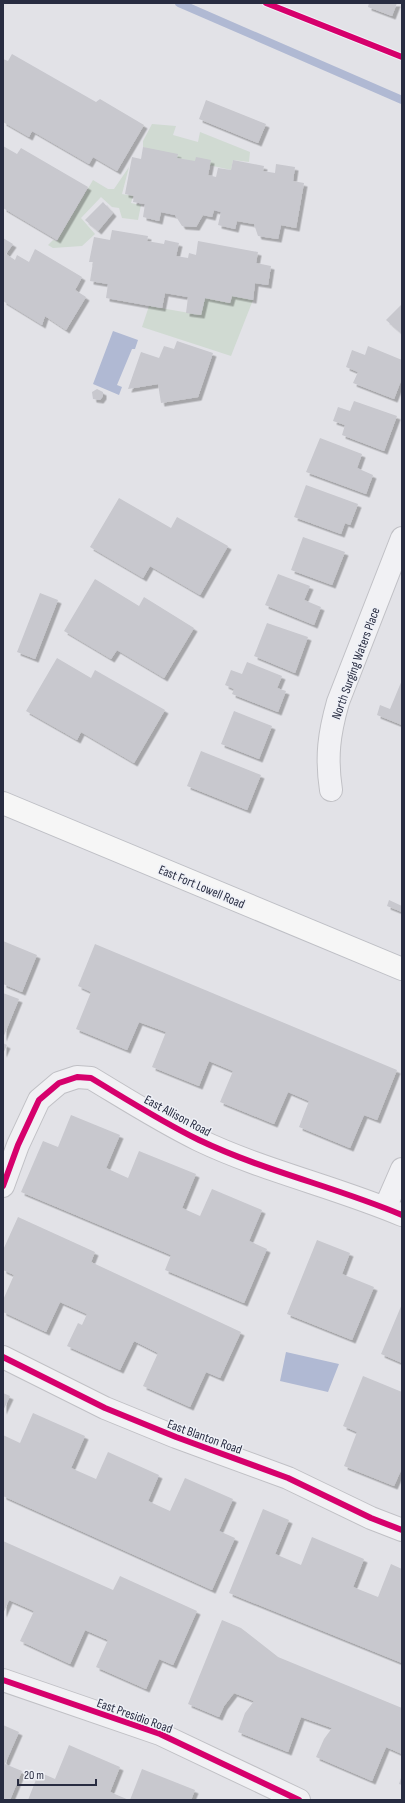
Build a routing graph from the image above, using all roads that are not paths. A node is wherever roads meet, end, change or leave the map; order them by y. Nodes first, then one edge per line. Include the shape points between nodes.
1 (402, 538) edge
2 (331, 790) dead end
3 (3, 803) edge
4 (402, 970) edge
5 (402, 1169) edge
6 (3, 1186) edge
7 (393, 1211) edge
8 (3, 1357) edge
9 (402, 1530) edge
10 (3, 1680) edge
11 (299, 1800) edge

1 - 2 street, North Surging Waters Place via 338,702 328,747
3 - 4 main road, East Fort Lowell Road
5 - 7 street
6 - 7 street, East Allison Road via 39,1100 59,1083 77,1077 91,1078 200,1140 258,1164 352,1194
8 - 9 street, East Blanton Road via 105,1408 288,1478
10 - 11 street, East Presidio Road via 160,1734

